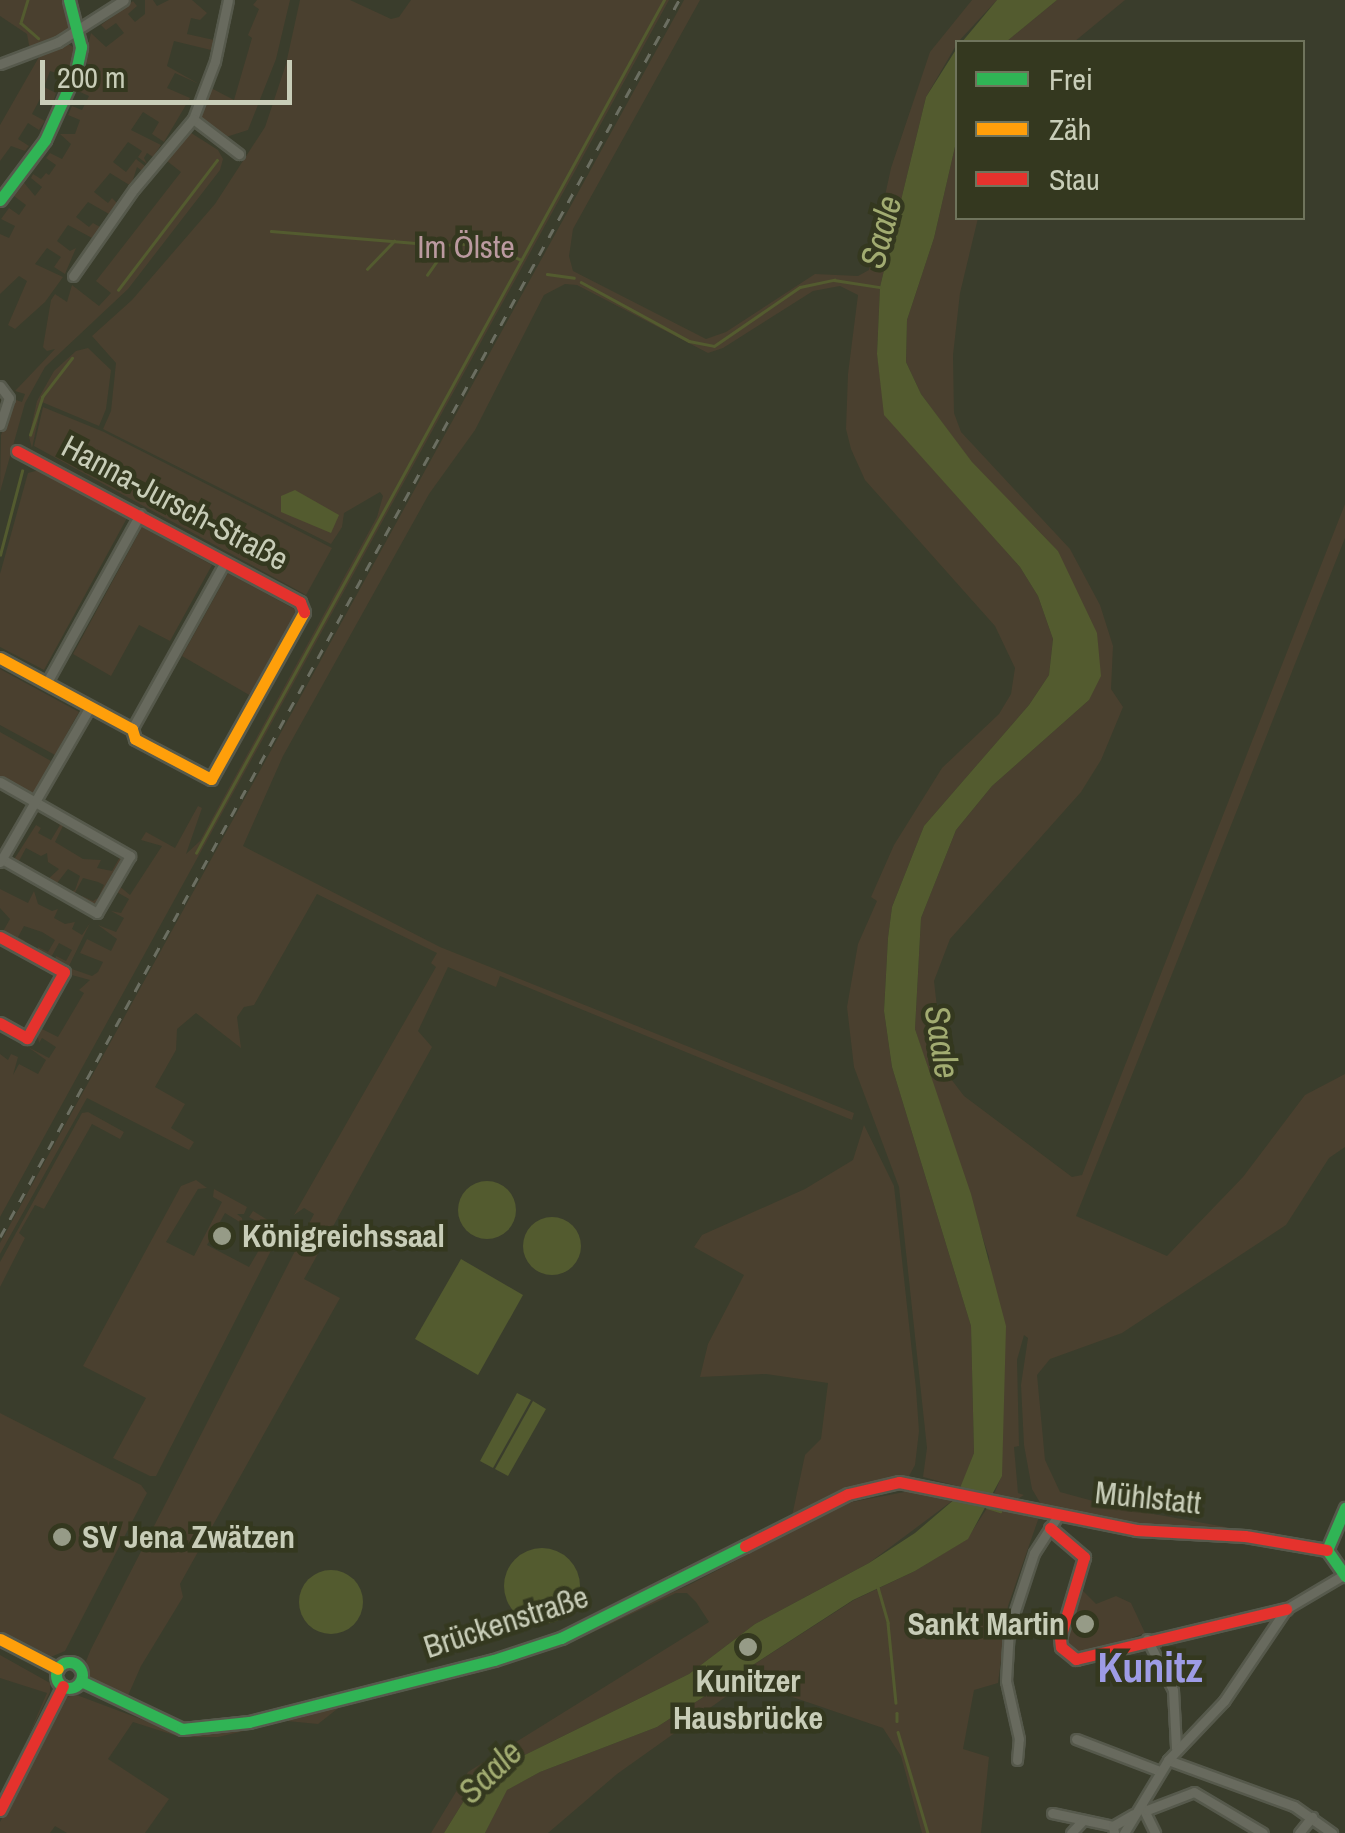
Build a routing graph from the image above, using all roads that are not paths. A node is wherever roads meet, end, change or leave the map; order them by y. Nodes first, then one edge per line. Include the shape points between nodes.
1 (69, 0) edge
2 (124, 0) edge
3 (228, 0) edge
4 (78, 31) junction
5 (0, 64) edge
6 (193, 120) junction
7 (240, 154) dead end
8 (0, 200) edge
9 (73, 276) dead end
10 (0, 386) edge
11 (0, 425) edge
12 (17, 452) dead end
13 (140, 514) junction
14 (225, 562) junction
15 (0, 658) edge
16 (47, 682) junction
17 (90, 706) junction
18 (132, 728) junction
19 (0, 782) edge
20 (37, 803) junction
21 (1, 861) edge
22 (0, 937) edge
23 (0, 1023) edge
24 (935, 1486) joint
25 (1345, 1508) edge
26 (1059, 1514) junction
27 (1050, 1528) junction
28 (1326, 1550) junction
29 (1344, 1575) edge
30 (1286, 1608) junction
31 (1147, 1639) junction
32 (0, 1640) edge
33 (58, 1670) junction
34 (81, 1681) junction
35 (63, 1686) junction
36 (1076, 1740) dead end
37 (1176, 1748) junction
38 (1016, 1760) dead end
39 (1168, 1760) junction
40 (1160, 1771) junction
41 (0, 1810) edge
42 (1141, 1810) junction
43 (1052, 1813) dead end
44 (1312, 1817) junction
45 (1083, 1820) junction
46 (1113, 1829) edge
47 (1071, 1833) edge
48 (1124, 1833) edge
49 (1155, 1833) edge
50 (1262, 1833) edge
51 (1299, 1833) edge
52 (1332, 1833) edge

1 - 4 street
2 - 4 street
3 - 6 street
4 - 5 street
4 - 8 street via 79,61 56,119
6 - 7 street
6 - 9 street
10 - 11 street via 9,398
12 - 13 street, Hanna-Jursch-Straße
13 - 14 street, Hanna-Jursch-Straße
13 - 16 street
14 - 18 street
14 - 18 street, Hanna-Jursch-Straße via 304,606 216,776 134,739
15 - 16 street
16 - 17 street
17 - 18 street
17 - 20 street
19 - 20 street
20 - 21 street
20 - 21 street via 130,856 98,913
22 - 23 street via 64,972 27,1038
24 - 26 street, Mühlstatt
24 - 34 street, Brückenstraße via 899,1482 858,1490 597,1623 528,1650 249,1722 182,1729
25 - 28 street
26 - 27 street
26 - 28 street, Mühlstatt via 1136,1530 1245,1536
27 - 31 street via 1084,1557 1061,1626 1061,1648 1076,1659
27 - 38 street via 1029,1565 1008,1630 1006,1681 1019,1739
28 - 29 street
29 - 30 street
30 - 31 street
30 - 37 street via 1224,1701
31 - 37 street via 1173,1690
32 - 33 street
33 - 34 street via 75,1664
33 - 35 street
34 - 35 street
35 - 41 street
36 - 40 street
37 - 39 street
39 - 40 street
39 - 44 street
40 - 42 street
42 - 46 street
42 - 48 street
42 - 49 street
42 - 50 street via 1194,1792
43 - 45 street
44 - 51 street
44 - 52 street
45 - 46 street
45 - 47 street

